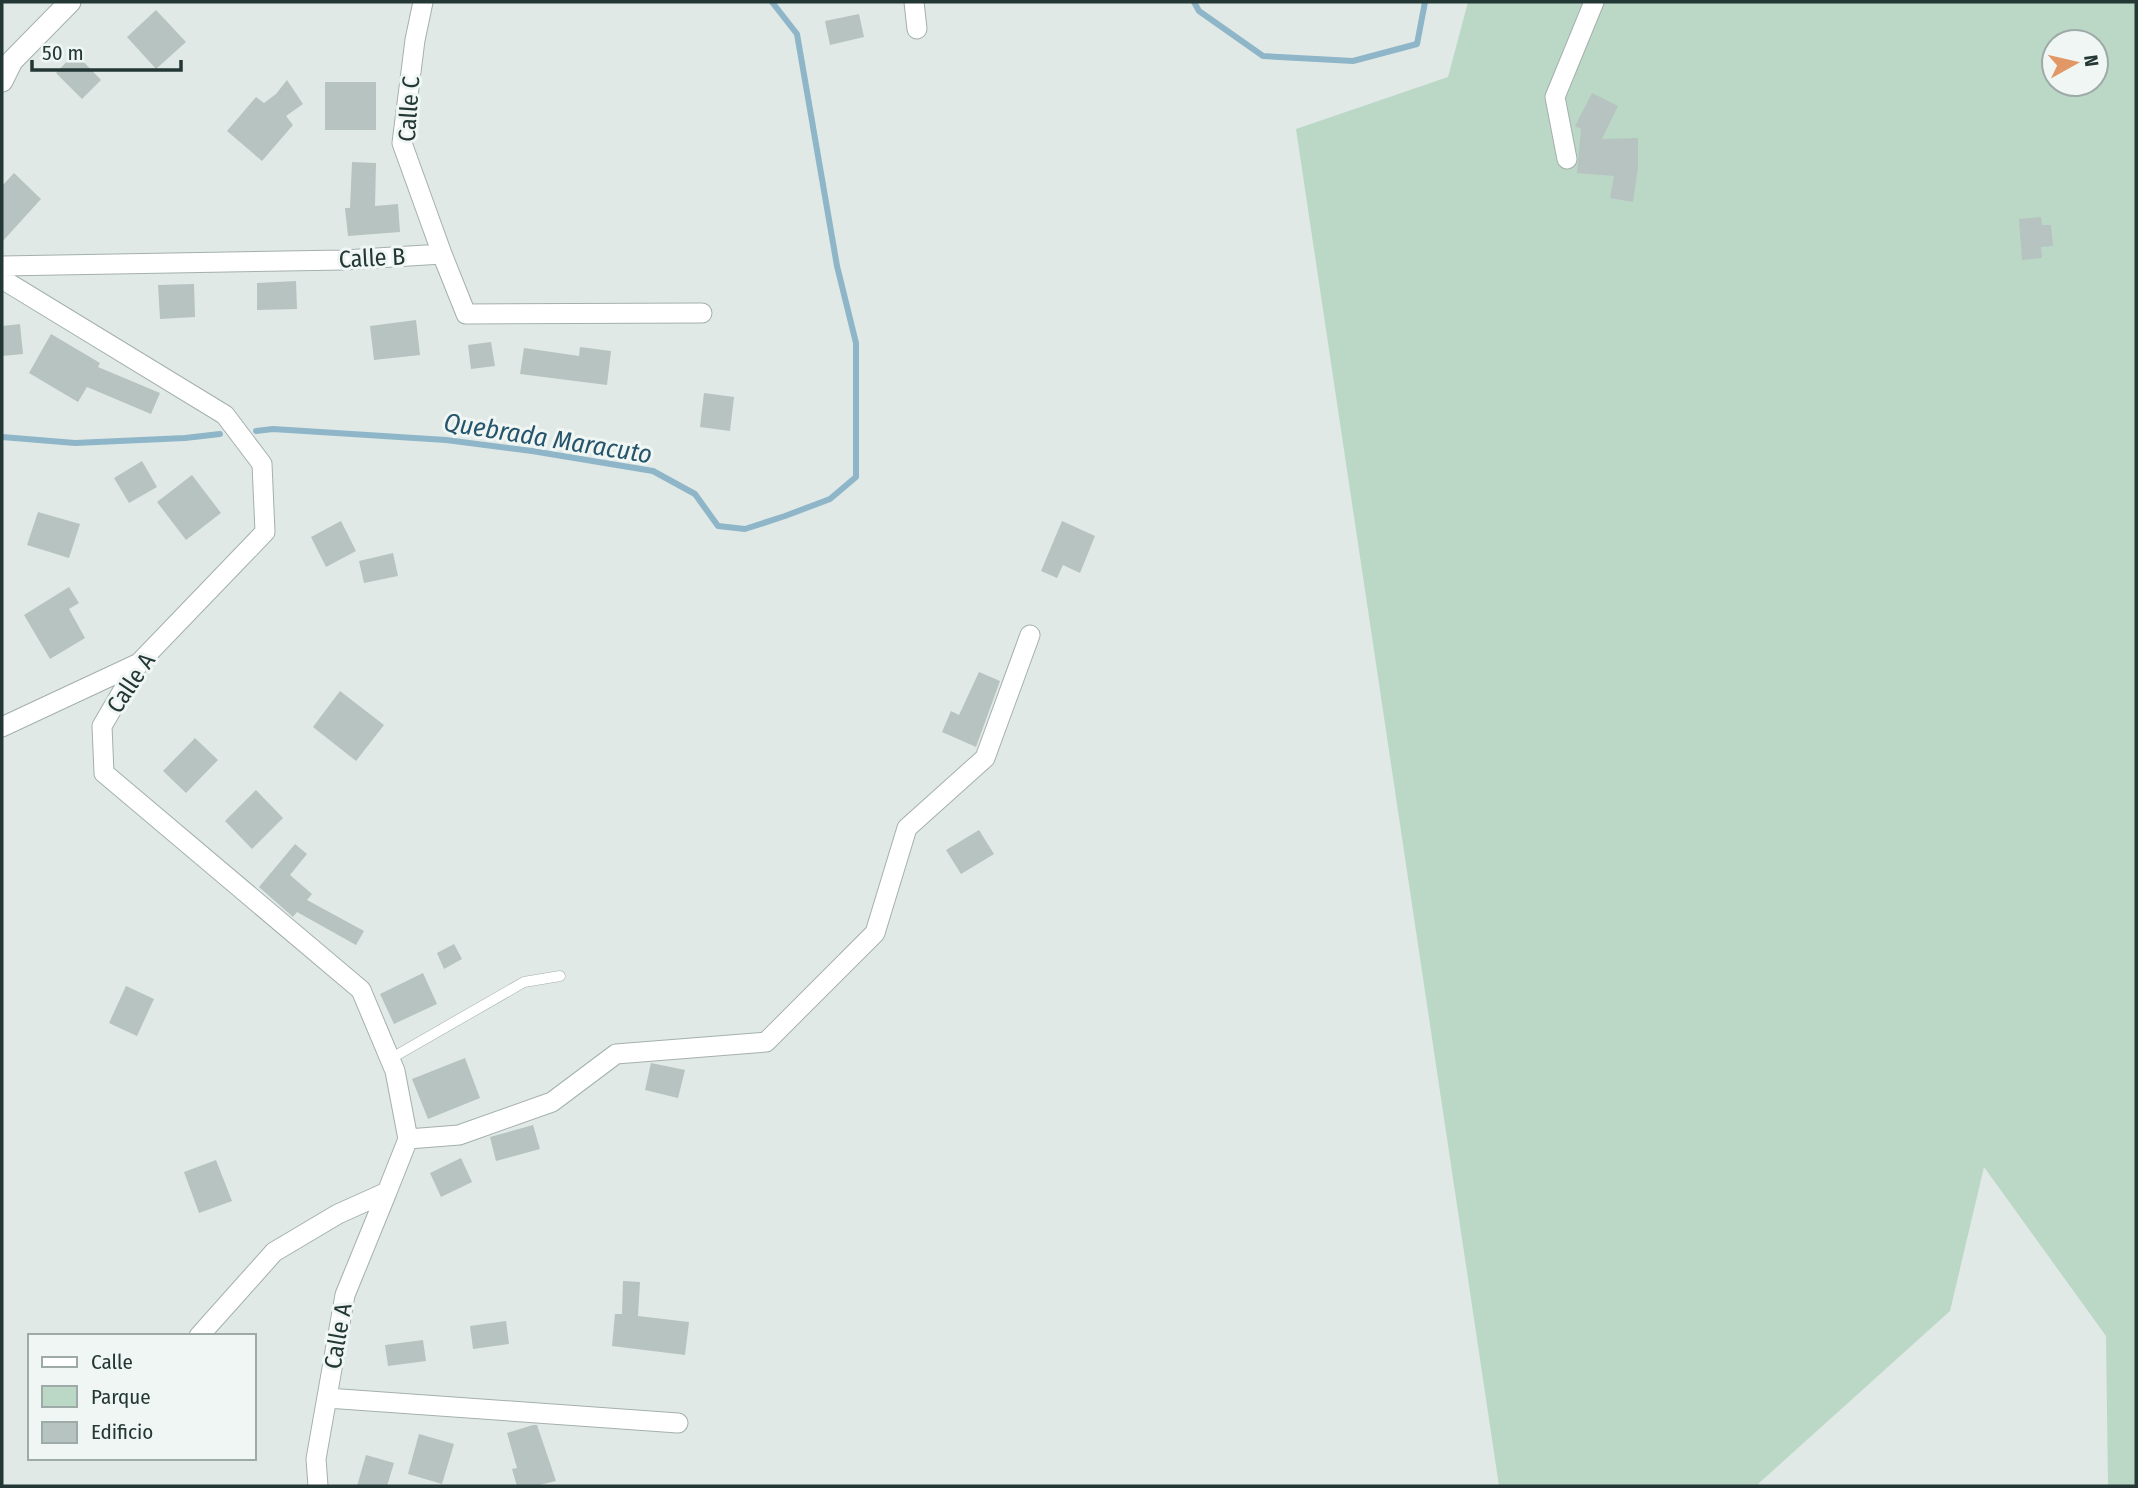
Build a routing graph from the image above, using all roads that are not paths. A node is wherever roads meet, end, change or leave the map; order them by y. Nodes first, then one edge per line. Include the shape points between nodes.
1 (70, 2) edge
2 (423, 2) edge
3 (914, 2) edge
4 (1594, 2) edge
5 (917, 29) dead end
6 (2, 81) edge
7 (1567, 159) dead end
8 (442, 254) junction
9 (2, 266) edge
10 (2, 279) edge
11 (702, 313) dead end
12 (1030, 635) dead end
13 (139, 663) junction
14 (2, 727) edge
15 (560, 976) dead end
16 (390, 1059) junction
17 (408, 1139) junction
18 (387, 1192) junction
19 (201, 1334) edge
20 (327, 1398) junction
21 (678, 1423) dead end
22 (317, 1486) edge

1 - 6 street via 12,61
2 - 8 street, Calle C via 402,143
3 - 5 street
4 - 7 street via 1555,97
8 - 9 street, Calle B
8 - 11 street, Calle B via 466,314
10 - 13 street, Calle A via 225,415 262,464 265,532
12 - 17 street via 985,758 907,828 875,933 766,1042 615,1054 552,1102 459,1135
13 - 14 street
13 - 16 street, Calle A via 102,726 104,773 361,990
15 - 16 lane via 524,982
16 - 17 street, Calle A
17 - 18 street, Calle A
18 - 19 street via 338,1214 274,1252
18 - 20 street, Calle A via 345,1295
20 - 21 street
20 - 22 street, Calle A via 316,1460

